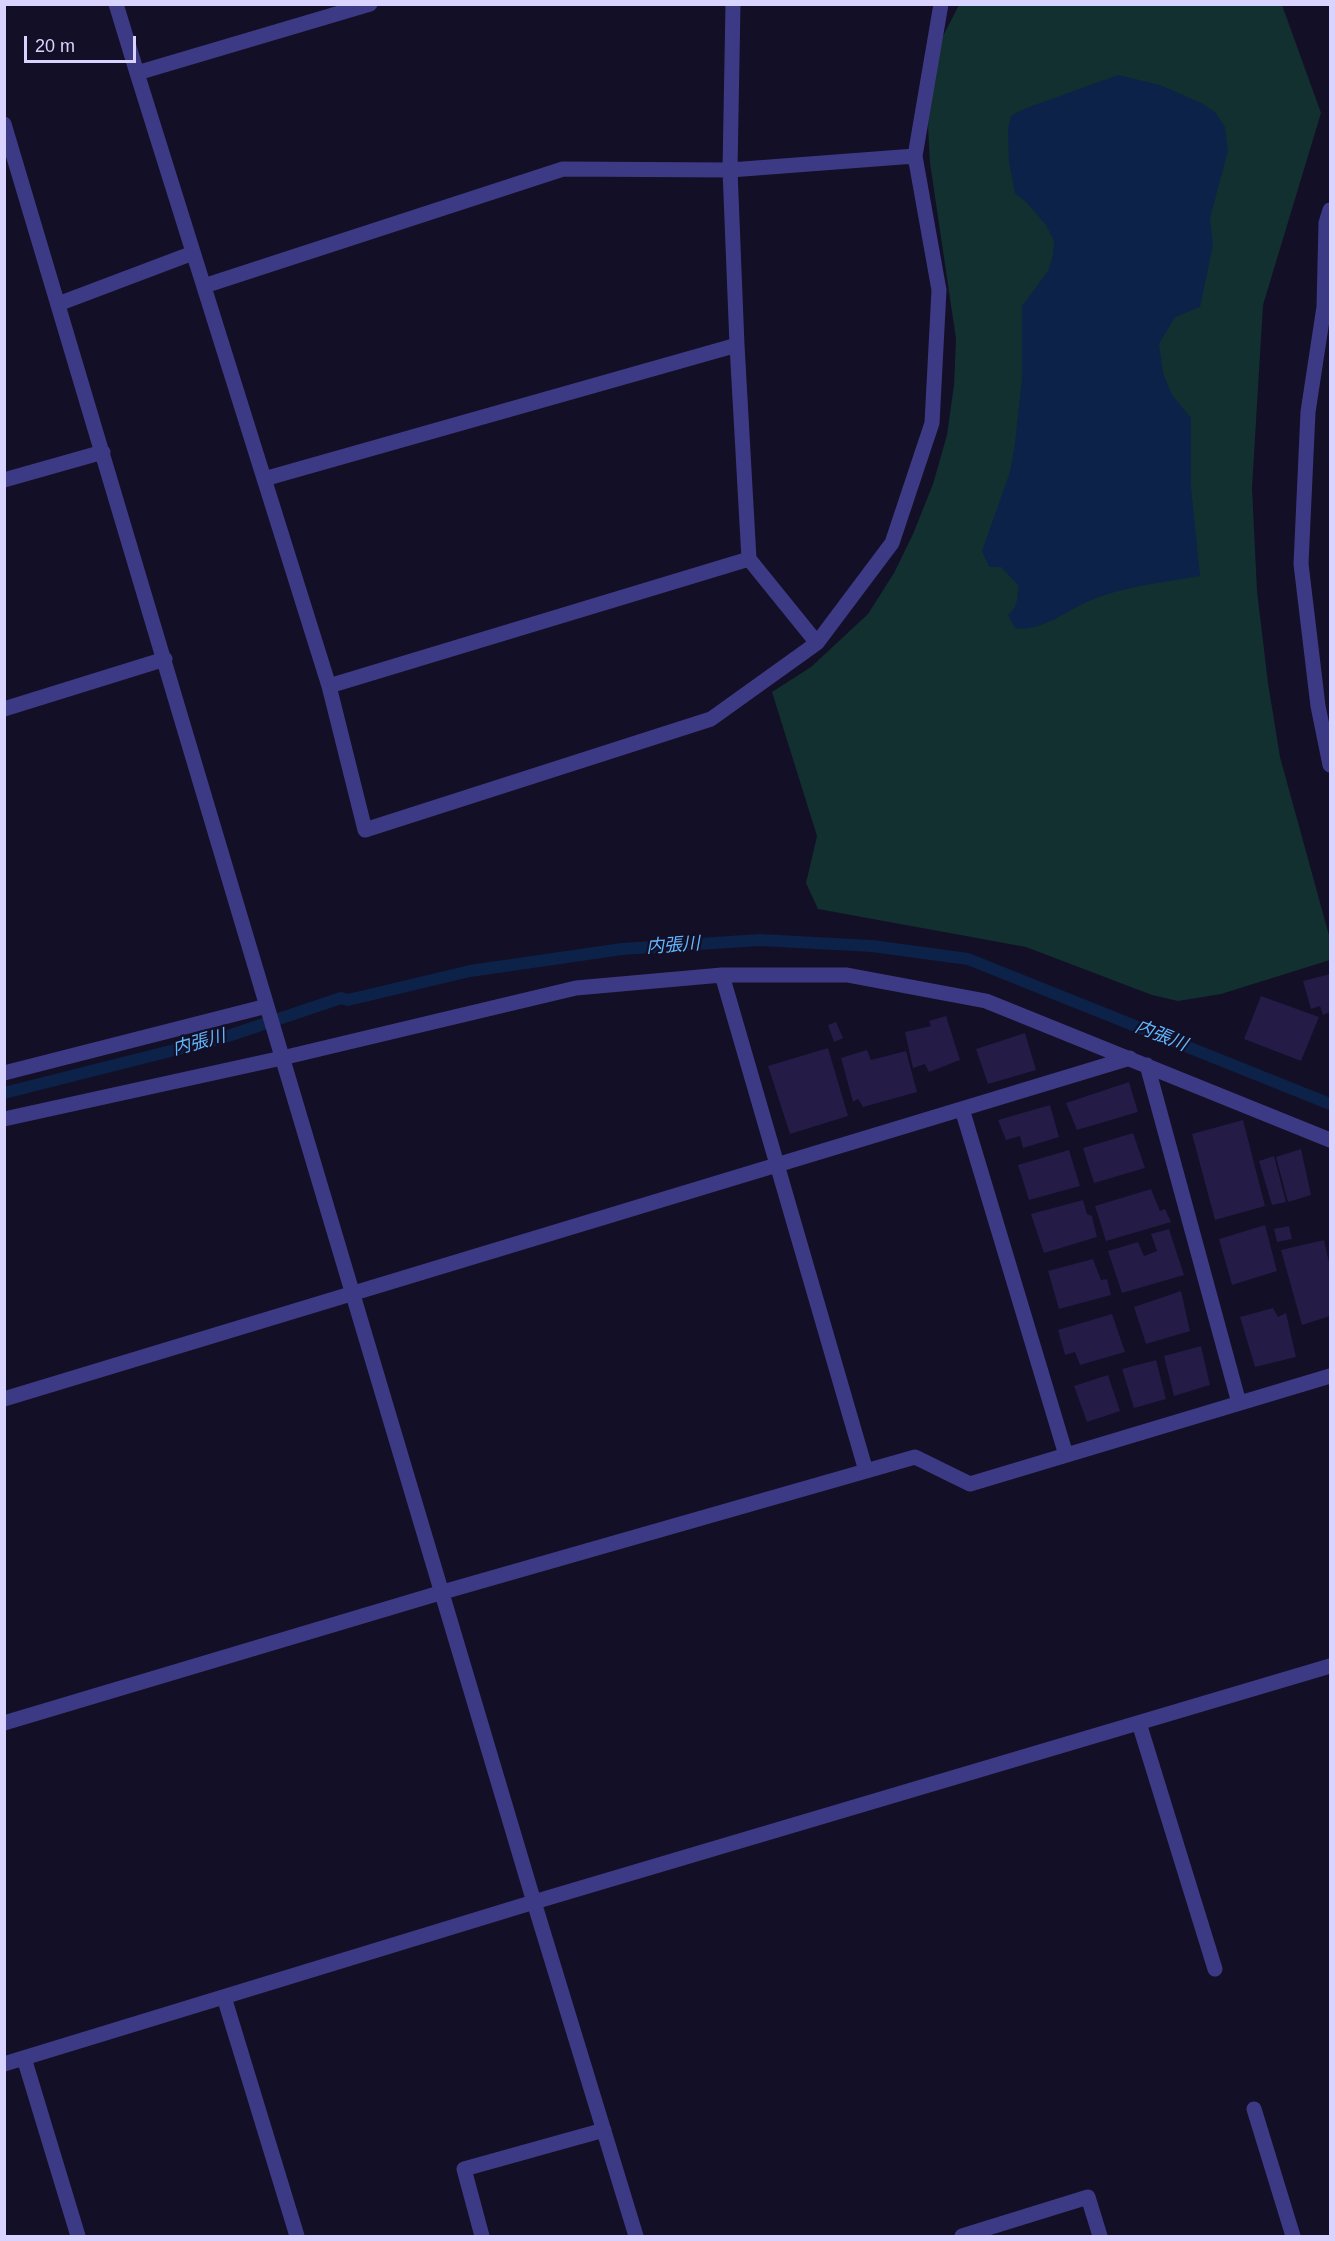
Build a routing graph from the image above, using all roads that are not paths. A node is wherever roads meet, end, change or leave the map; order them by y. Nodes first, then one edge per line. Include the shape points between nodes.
1 (116, 4) edge
2 (369, 4) edge
3 (734, 4) edge
4 (941, 4) edge
5 (137, 73) junction
6 (4, 124) edge
7 (915, 156) junction
8 (730, 171) junction
9 (1330, 210) edge
10 (193, 253) junction
11 (204, 286) junction
12 (1330, 291) edge
13 (58, 304) junction
14 (1324, 307) junction
15 (737, 345) junction
16 (103, 452) junction
17 (264, 479) junction
18 (4, 480) edge
19 (748, 559) junction
20 (817, 643) junction
21 (165, 659) junction
22 (329, 686) junction
23 (4, 709) edge
24 (1330, 765) edge
25 (722, 975) junction
26 (268, 1008) junction
27 (281, 1052) junction
28 (1130, 1058) junction
29 (1147, 1065) junction
30 (4, 1073) edge
31 (962, 1109) junction
32 (4, 1119) edge
33 (1330, 1140) edge
34 (778, 1165) junction
35 (354, 1293) junction
36 (1330, 1376) edge
37 (4, 1399) edge
38 (1239, 1403) junction
39 (1066, 1455) junction
40 (867, 1471) junction
41 (443, 1592) junction
42 (1330, 1666) edge
43 (4, 1723) edge
44 (1139, 1723) junction
45 (534, 1902) junction
46 (1215, 1969) dead end
47 (224, 1997) junction
48 (24, 2058) junction
49 (4, 2064) edge
50 (1254, 2109) dead end
51 (604, 2130) junction
52 (78, 2236) edge
53 (297, 2236) edge
54 (482, 2236) edge
55 (636, 2236) edge
56 (962, 2236) edge
57 (1100, 2236) edge
58 (1293, 2236) edge

1 - 5 street
2 - 5 street
3 - 8 street
4 - 7 street
5 - 10 street
6 - 13 street
7 - 8 street
7 - 20 street via 939,290 932,423 892,543
8 - 11 street via 562,169
8 - 15 street
9 - 14 street via 1326,223
10 - 11 street
10 - 13 street
11 - 17 street
12 - 14 street
13 - 16 street
14 - 24 street via 1308,412 1301,564 1318,706
15 - 17 street
15 - 19 street
16 - 18 street
16 - 21 street
17 - 22 street
19 - 20 street
19 - 22 street
20 - 22 street via 711,719 365,830
21 - 23 street
21 - 26 street
25 - 27 street via 576,988
25 - 28 street via 847,975 986,1001
25 - 34 street
26 - 27 street
26 - 30 street
27 - 32 street
27 - 35 street
28 - 29 street
28 - 31 street
29 - 33 street
29 - 38 street
31 - 34 street
31 - 39 street
34 - 35 street
34 - 40 street
35 - 37 street
35 - 41 street
36 - 38 street
38 - 39 street
39 - 40 street via 969,1484 915,1457
40 - 41 street
41 - 43 street
41 - 45 street
42 - 44 street
44 - 45 street
44 - 46 street
45 - 47 street
45 - 51 street
47 - 48 street
47 - 53 street
48 - 49 street
48 - 52 street
50 - 58 street
51 - 54 street via 464,2169
51 - 55 street
56 - 57 street via 1088,2197

